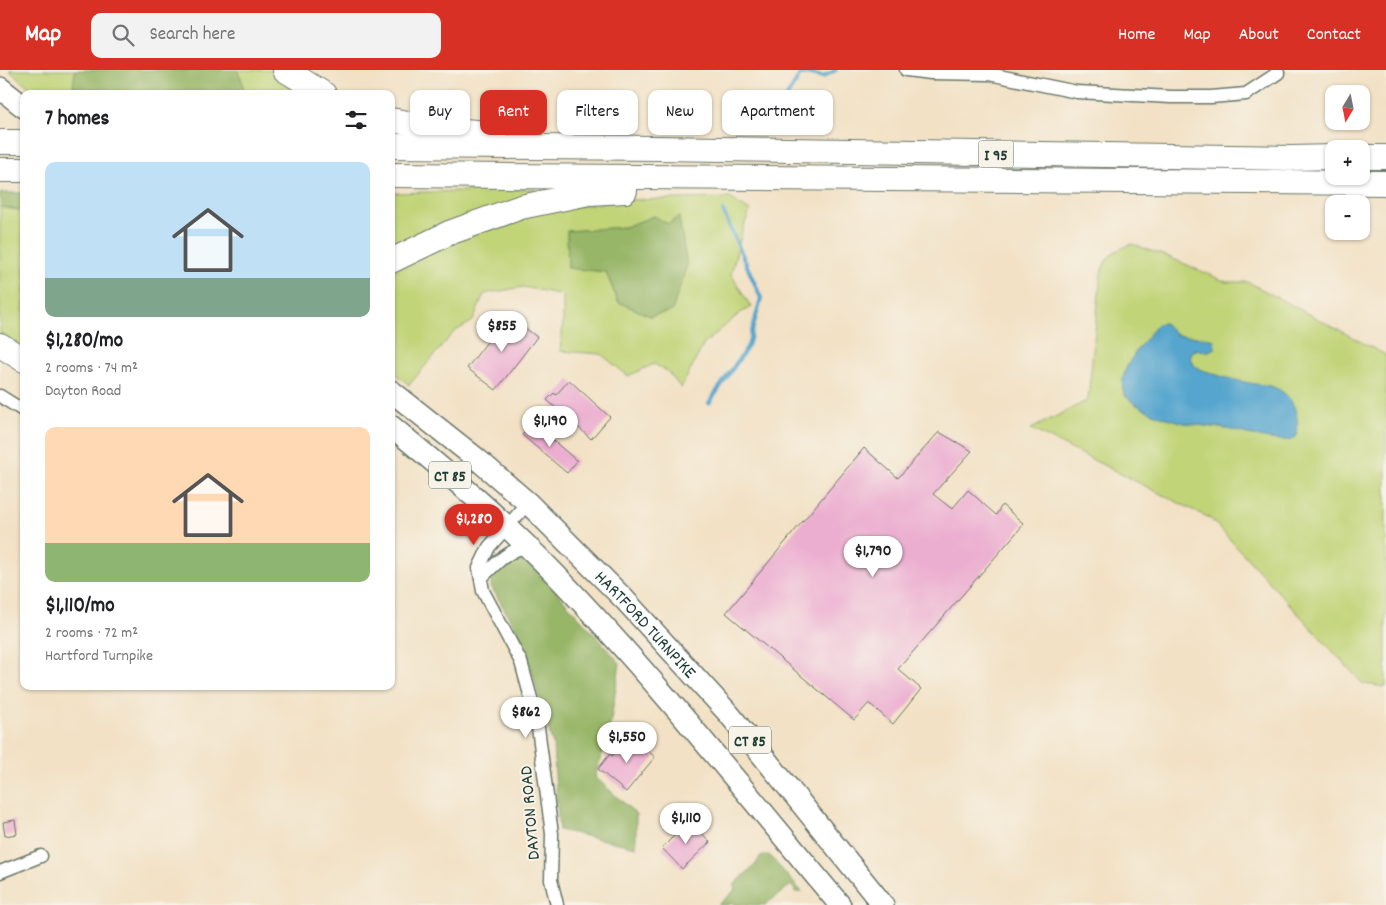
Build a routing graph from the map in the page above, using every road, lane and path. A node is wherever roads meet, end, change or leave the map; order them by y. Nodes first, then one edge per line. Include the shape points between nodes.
1 (286, 70) edge
2 (906, 70) edge
3 (1278, 73) dead end
4 (0, 88) edge
5 (318, 90) edge
6 (20, 105) edge
7 (395, 121) edge
8 (0, 142) edge
9 (20, 142) edge
10 (395, 146) edge
11 (658, 148) junction
12 (1370, 157) edge
13 (1386, 157) edge
14 (1325, 158) edge
15 (0, 170) edge
16 (20, 170) edge
17 (395, 175) edge
18 (861, 178) junction
19 (1386, 184) edge
20 (395, 259) edge
21 (0, 345) edge
22 (20, 358) edge
23 (395, 394) edge
24 (0, 396) edge
25 (20, 408) edge
26 (395, 429) edge
27 (528, 503) junction
28 (506, 526) junction
29 (526, 546) junction
30 (481, 578) junction
31 (41, 856) dead end
32 (0, 872) edge
33 (877, 900) edge
34 (557, 905) edge
35 (840, 905) edge
36 (848, 905) edge

1 - 5 highway
2 - 3 street via 989,74 1077,92 1211,97 1246,94
4 - 6 highway
7 - 11 highway via 442,129
8 - 9 highway
10 - 11 highway, I 95
11 - 14 highway, I 95
12 - 13 highway
15 - 16 highway
17 - 18 highway, I 95
18 - 19 highway, I 95
18 - 20 highway via 750,189 589,193 512,210 448,233
21 - 22 highway
23 - 27 highway, HARTFORD TURNPIKE / CT 85
24 - 25 street
26 - 28 highway, HARTFORD TURNPIKE / CT 85
27 - 28 street, DAYTON ROAD
27 - 33 highway, HARTFORD TURNPIKE / CT 85 via 624,599 729,714
28 - 29 highway, HARTFORD TURNPIKE / CT 85
28 - 30 street, DAYTON ROAD via 489,547 479,568
29 - 30 street via 512,550
29 - 35 highway, HARTFORD TURNPIKE / CT 85 via 643,671
30 - 34 street, DAYTON ROAD via 483,591 521,662 537,720 552,834 551,880
31 - 32 street
33 - 36 highway, HARTFORD TURNPIKE

